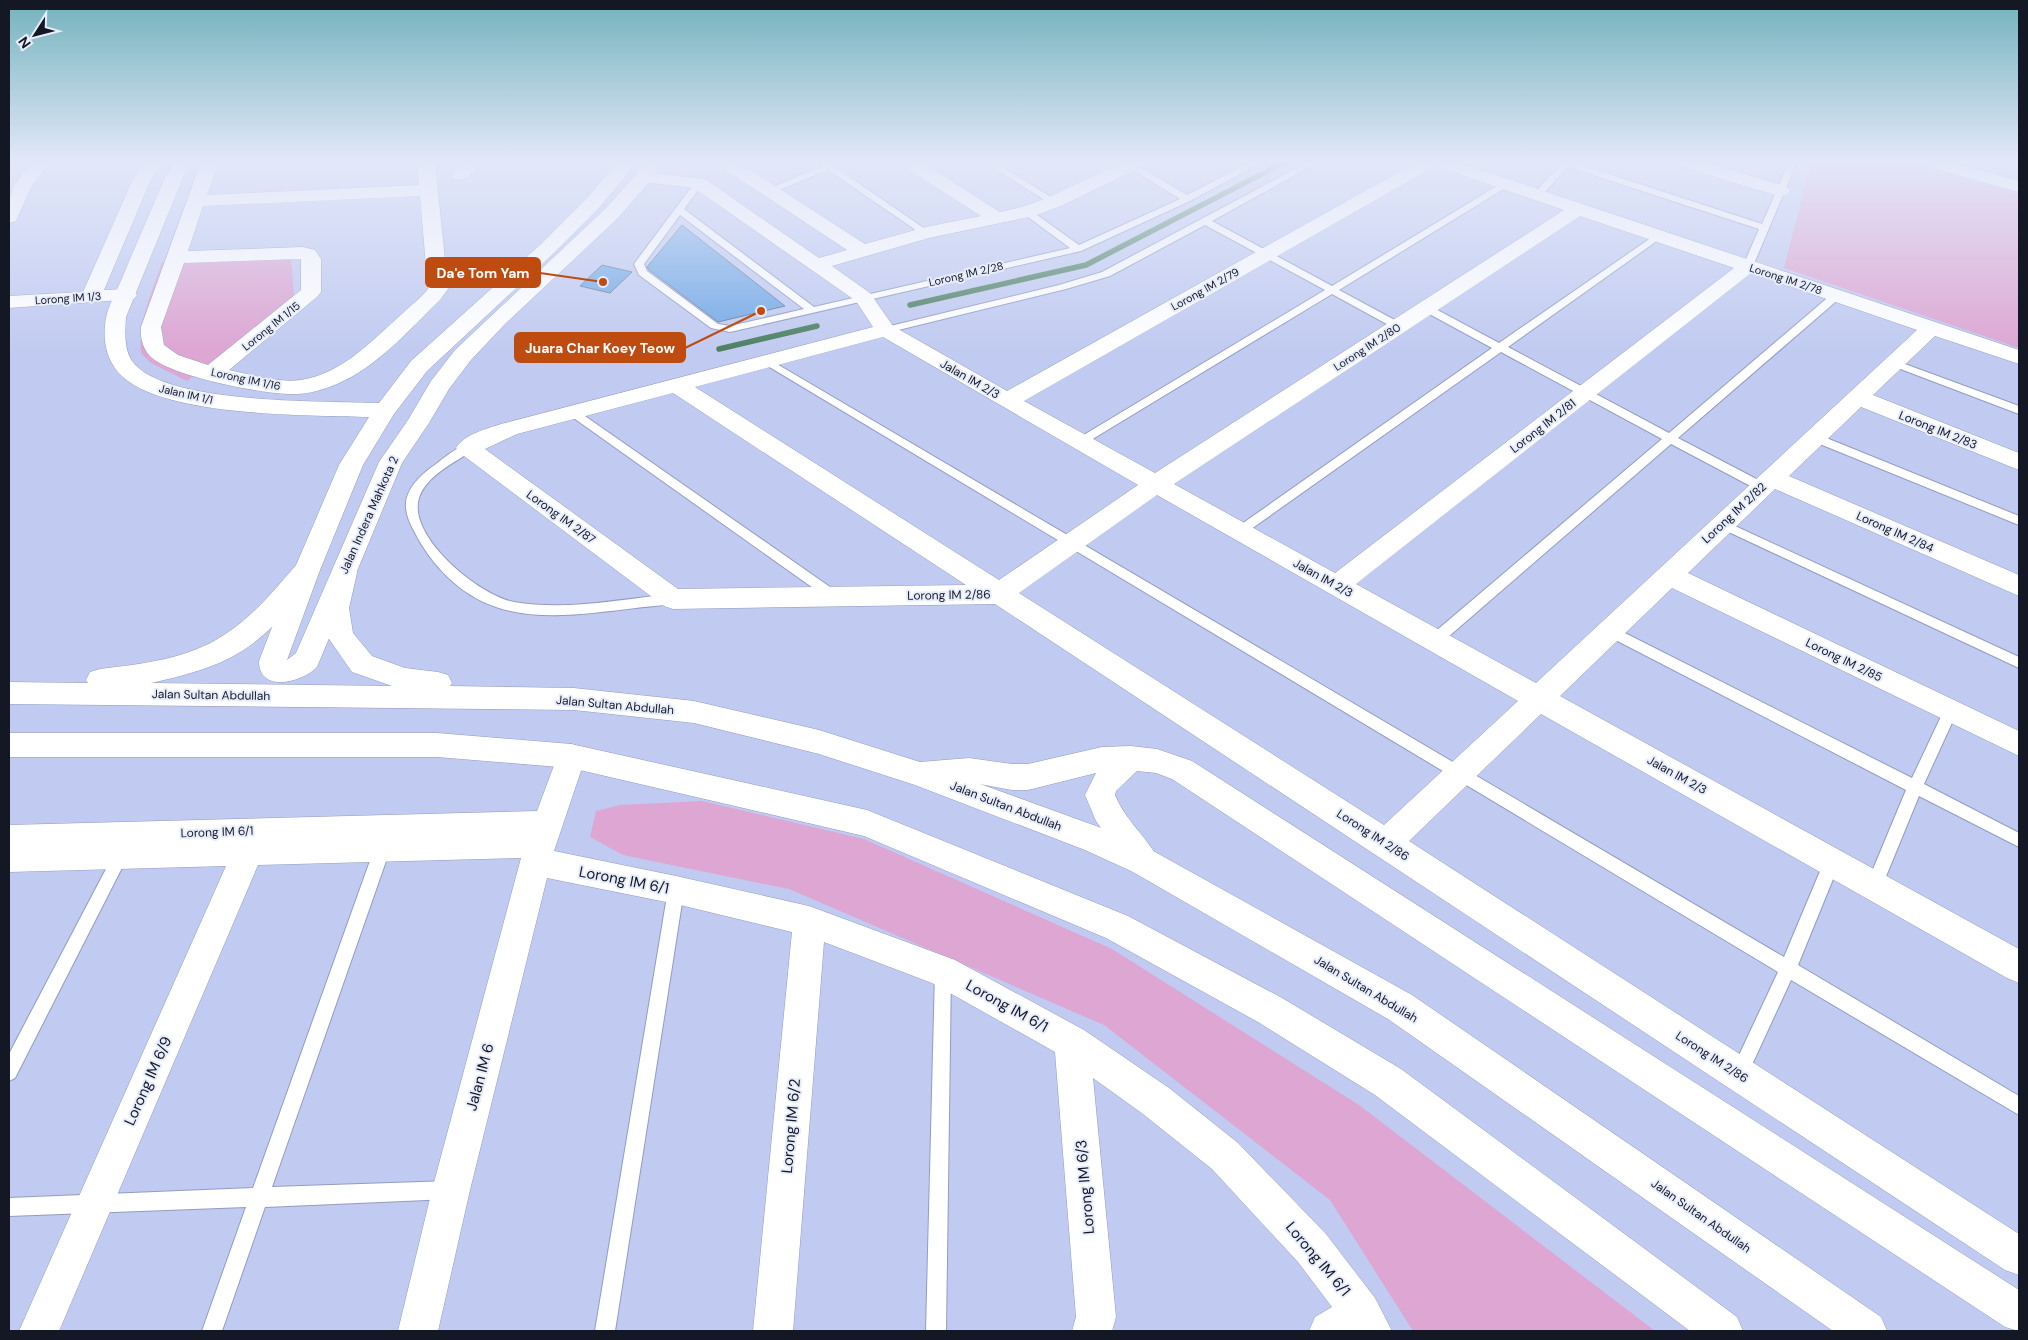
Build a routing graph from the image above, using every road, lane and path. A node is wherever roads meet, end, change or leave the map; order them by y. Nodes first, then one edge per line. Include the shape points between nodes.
1 (122, 225) edge
2 (155, 225) edge
3 (188, 225) edge
4 (431, 225) edge
5 (571, 225) edge
6 (601, 225) edge
7 (667, 225) edge
8 (698, 225) edge
9 (766, 225) edge
10 (823, 225) edge
11 (914, 225) edge
12 (963, 225) edge
13 (1044, 225) edge
14 (1131, 225) edge
15 (1196, 225) edge
16 (1212, 225) edge
17 (1319, 225) edge
18 (1440, 225) edge
19 (1554, 225) edge
20 (1624, 225) edge
21 (1754, 225) edge
22 (1766, 225) edge
23 (1765, 228) junction
24 (926, 233) junction
25 (1658, 236) junction
26 (1078, 249) junction
27 (862, 251) junction
28 (1267, 254) junction
29 (176, 257) junction
30 (818, 264) junction
31 (1748, 266) junction
32 (1332, 290) junction
33 (127, 295) junction
34 (1836, 296) junction
35 (91, 297) junction
36 (863, 297) junction
37 (9, 302) edge
38 (1426, 308) junction
39 (811, 309) junction
40 (1398, 326) junction
41 (1931, 328) junction
42 (886, 330) junction
43 (1500, 348) junction
44 (2019, 357) edge
45 (765, 360) junction
46 (1894, 363) junction
47 (213, 372) junction
48 (676, 385) junction
49 (1585, 393) junction
50 (1857, 397) junction
51 (1007, 401) junction
52 (385, 410) junction
53 (2019, 410) edge
54 (572, 411) junction
55 (1814, 437) junction
56 (1671, 438) junction
57 (477, 442) junction
58 (1081, 442) junction
59 (2019, 462) edge
60 (1767, 482) junction
61 (1156, 484) junction
62 (2019, 521) edge
63 (1722, 524) junction
64 (1240, 531) junction
65 (1072, 542) junction
66 (307, 570) junction
67 (344, 573) junction
68 (1668, 575) junction
69 (1337, 585) junction
70 (2019, 586) edge
71 (998, 594) junction
72 (835, 597) junction
73 (673, 599) junction
74 (1609, 630) junction
75 (1436, 640) junction
76 (2019, 663) edge
77 (9, 689) edge
78 (9, 693) edge
79 (1538, 698) junction
80 (574, 699) junction
81 (1950, 712) junction
82 (2019, 744) edge
83 (9, 745) edge
84 (571, 756) junction
85 (1131, 758) junction
86 (1459, 773) junction
87 (920, 774) junction
88 (1915, 787) junction
89 (9, 838) edge
90 (386, 838) junction
91 (2019, 840) edge
92 (253, 842) junction
93 (1386, 843) junction
94 (541, 844) junction
95 (126, 845) junction
96 (9, 858) edge
97 (1144, 862) junction
98 (1832, 862) junction
99 (1874, 886) junction
100 (676, 890) junction
101 (808, 921) junction
102 (2019, 967) edge
103 (1788, 968) junction
104 (943, 971) junction
105 (1072, 1042) junction
106 (9, 1072) edge
107 (1738, 1074) junction
108 (2019, 1106) edge
109 (451, 1190) junction
110 (259, 1197) junction
111 (95, 1203) junction
112 (9, 1206) edge
113 (2019, 1256) edge
114 (2019, 1313) edge
115 (1354, 1325) edge
116 (39, 1331) edge
117 (212, 1331) edge
118 (418, 1331) edge
119 (605, 1331) edge
120 (773, 1331) edge
121 (936, 1331) edge
122 (1092, 1331) edge
123 (1723, 1331) edge
124 (1867, 1331) edge

1 - 35 street
2 - 33 street, Jalan IM 1/1
3 - 29 street, Lorong IM 1/16
4 - 47 street, Lorong IM 1/16 via 438,289 357,364 329,379 296,387
5 - 52 street via 419,366
6 - 67 street, Jalan Indera Mahkota 2 via 463,355 439,386 391,462
7 - 39 lane via 638,264 643,273 708,322 722,329 736,328
8 - 39 lane
9 - 30 street, Jalan IM 2/3
10 - 27 street
11 - 24 lane
12 - 24 street
13 - 26 lane
14 - 26 lane, Lorong IM 2/28
15 - 42 lane via 1117,269 1090,280
16 - 28 lane
17 - 28 street, Lorong IM 2/79
18 - 32 lane
19 - 38 street, Lorong IM 2/80
20 - 25 street, Lorong IM 2/78
21 - 23 lane
22 - 23 lane
23 - 31 lane
24 - 27 street
25 - 31 street, Lorong IM 2/78
25 - 43 lane
26 - 36 lane, Lorong IM 2/28
27 - 30 street
28 - 32 lane
28 - 51 street, Lorong IM 2/79
29 - 47 street, Lorong IM 1/16 via 150,337 162,356
29 - 47 street, Lorong IM 1/15 via 303,253 311,258 311,292
30 - 36 street, Jalan IM 2/3
31 - 34 street, Lorong IM 2/78
31 - 49 street, Lorong IM 2/81
32 - 40 lane
32 - 58 lane
33 - 35 street, Lorong IM 1/3
33 - 52 street, Jalan IM 1/1 via 116,317 113,335 116,353 131,373 155,387 194,398 239,404
34 - 41 street, Lorong IM 2/78
34 - 56 lane
35 - 37 street, Lorong IM 1/3
36 - 39 lane, Lorong IM 2/28
36 - 42 street, Jalan IM 2/3
38 - 40 street, Lorong IM 2/80
38 - 43 lane
40 - 61 street, Lorong IM 2/80
41 - 44 street, Lorong IM 2/78
41 - 46 street, Lorong IM 2/82
42 - 45 street
42 - 51 street, Jalan IM 2/3
43 - 49 lane
43 - 64 lane
45 - 48 street
45 - 65 lane
46 - 50 street, Lorong IM 2/82
46 - 53 lane
48 - 54 street
48 - 71 street
49 - 56 lane
49 - 69 street, Lorong IM 2/81
50 - 55 street, Lorong IM 2/82
50 - 59 street, Lorong IM 2/83
51 - 58 street, Jalan IM 2/3
52 - 66 street via 351,465
54 - 57 street
54 - 72 lane
55 - 60 street, Lorong IM 2/82
55 - 62 lane
56 - 60 lane
56 - 75 lane
57 - 73 street, Lorong IM 2/87
57 - 73 lane via 424,480 414,496 411,512 425,544 451,575 492,600 514,607 557,609
58 - 61 street, Jalan IM 2/3
60 - 63 street, Lorong IM 2/82
60 - 70 street, Lorong IM 2/84
61 - 64 street, Jalan IM 2/3
61 - 65 street, Lorong IM 2/80
63 - 68 street, Lorong IM 2/82
63 - 76 lane
64 - 69 street, Jalan IM 2/3
65 - 71 street, Lorong IM 2/80
65 - 86 lane
66 - 67 street, Jalan Indera Mahkota 2 via 277,651 273,667 278,672 291,671 307,660
66 - 77 street via 265,617 232,643 202,657 127,677
67 - 80 street via 336,608 340,636 362,664 404,679
68 - 74 street, Lorong IM 2/82
68 - 81 street, Lorong IM 2/85
69 - 75 street, Jalan IM 2/3
71 - 72 street, Lorong IM 2/86
71 - 93 street, Lorong IM 2/86
72 - 73 street, Lorong IM 2/86
74 - 79 street, Lorong IM 2/82
74 - 88 lane
75 - 79 street, Jalan IM 2/3
78 - 80 street, Jalan Sultan Abdullah
79 - 86 street, Lorong IM 2/82
79 - 98 street, Jalan IM 2/3
80 - 87 street, Jalan Sultan Abdullah via 694,712 819,742
81 - 82 street, Lorong IM 2/85
81 - 88 lane
83 - 84 street via 437,745
84 - 94 street, Jalan IM 6
84 - 123 street via 867,823 1117,927 1270,1010 1388,1082
85 - 87 street via 1102,759 1028,777 969,770
85 - 97 street via 1104,784 1100,795 1107,812
85 - 114 street via 1156,761 1182,770
86 - 93 street, Lorong IM 2/82
86 - 103 lane
87 - 97 street, Jalan Sultan Abdullah via 1096,840
88 - 91 lane
88 - 99 lane
89 - 95 street, Lorong IM 6/1
90 - 92 street, Lorong IM 6/1
90 - 94 street, Lorong IM 6/1
90 - 110 lane
92 - 95 street, Lorong IM 6/1
92 - 111 street, Lorong IM 6/9
93 - 107 street, Lorong IM 2/86
94 - 100 street, Lorong IM 6/1
94 - 109 street, Jalan IM 6
95 - 96 street, Lorong IM 6/1
95 - 106 lane
97 - 124 street, Jalan Sultan Abdullah via 1400,1007
98 - 99 street, Jalan IM 2/3
98 - 103 lane
99 - 102 street, Jalan IM 2/3
100 - 101 street, Lorong IM 6/1
100 - 119 lane
101 - 104 street, Lorong IM 6/1
101 - 120 street, Lorong IM 6/2
103 - 107 lane
103 - 108 lane
104 - 105 street, Lorong IM 6/1
104 - 121 lane
105 - 115 street, Lorong IM 6/1 via 1156,1100 1225,1156 1312,1248
105 - 122 street, Lorong IM 6/3 via 1096,1317
107 - 113 street, Lorong IM 2/86
109 - 110 lane
109 - 118 street, Jalan IM 6
110 - 111 lane
110 - 117 lane
111 - 112 lane
111 - 116 street, Lorong IM 6/9

